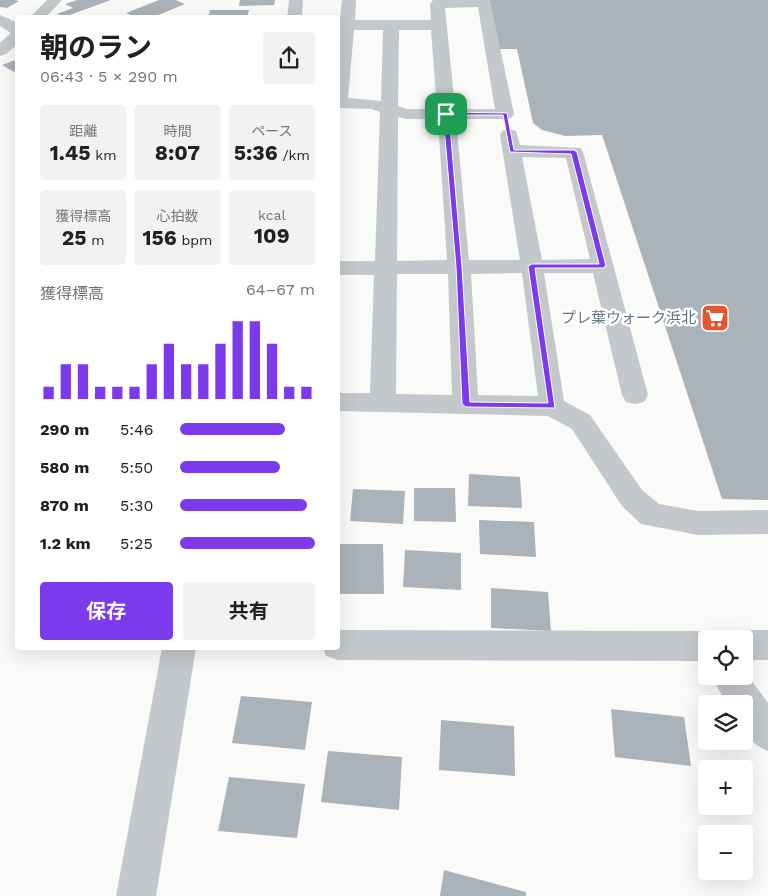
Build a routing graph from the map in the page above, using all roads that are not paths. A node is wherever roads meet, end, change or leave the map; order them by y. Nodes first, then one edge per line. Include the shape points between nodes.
1 (55, 0) edge
2 (296, 0) edge
3 (349, 0) edge
4 (440, 2) edge
5 (39, 15) edge
6 (294, 15) edge
7 (0, 20) edge
8 (346, 25) junction
9 (391, 25) junction
10 (439, 26) junction
11 (15, 30) edge
12 (15, 36) edge
13 (0, 51) edge
14 (340, 87) edge
15 (340, 108) edge
16 (390, 109) junction
17 (446, 114) junction
18 (505, 114) junction
19 (512, 151) junction
20 (532, 266) junction
21 (603, 266) junction
22 (387, 267) junction
23 (459, 267) junction
24 (340, 268) edge
25 (635, 395) dead end
26 (340, 402) edge
27 (383, 402) junction
28 (466, 404) junction
29 (552, 406) junction
30 (768, 522) edge
31 (340, 645) edge
32 (753, 645) edge
33 (768, 645) edge
34 (698, 646) edge
35 (179, 650) edge
36 (734, 685) edge
37 (768, 733) edge
38 (136, 896) edge

1 - 5 street
2 - 6 street
3 - 8 street
4 - 10 street
4 - 18 street via 485,3
7 - 11 street
8 - 9 street
8 - 14 street
9 - 10 street
9 - 16 street
10 - 17 street
12 - 13 street
15 - 16 street via 372,104
16 - 17 street via 406,114
16 - 22 street
17 - 18 street
17 - 23 street
18 - 19 street
19 - 20 street
19 - 21 street via 574,152
20 - 21 street
20 - 23 street
20 - 29 street
21 - 25 street
22 - 23 street
22 - 24 street
22 - 27 street
23 - 28 street
26 - 27 street
27 - 28 street
28 - 29 street
29 - 30 street via 581,422 632,498 651,515 698,523
31 - 34 street
32 - 33 street
35 - 38 street
36 - 37 street

